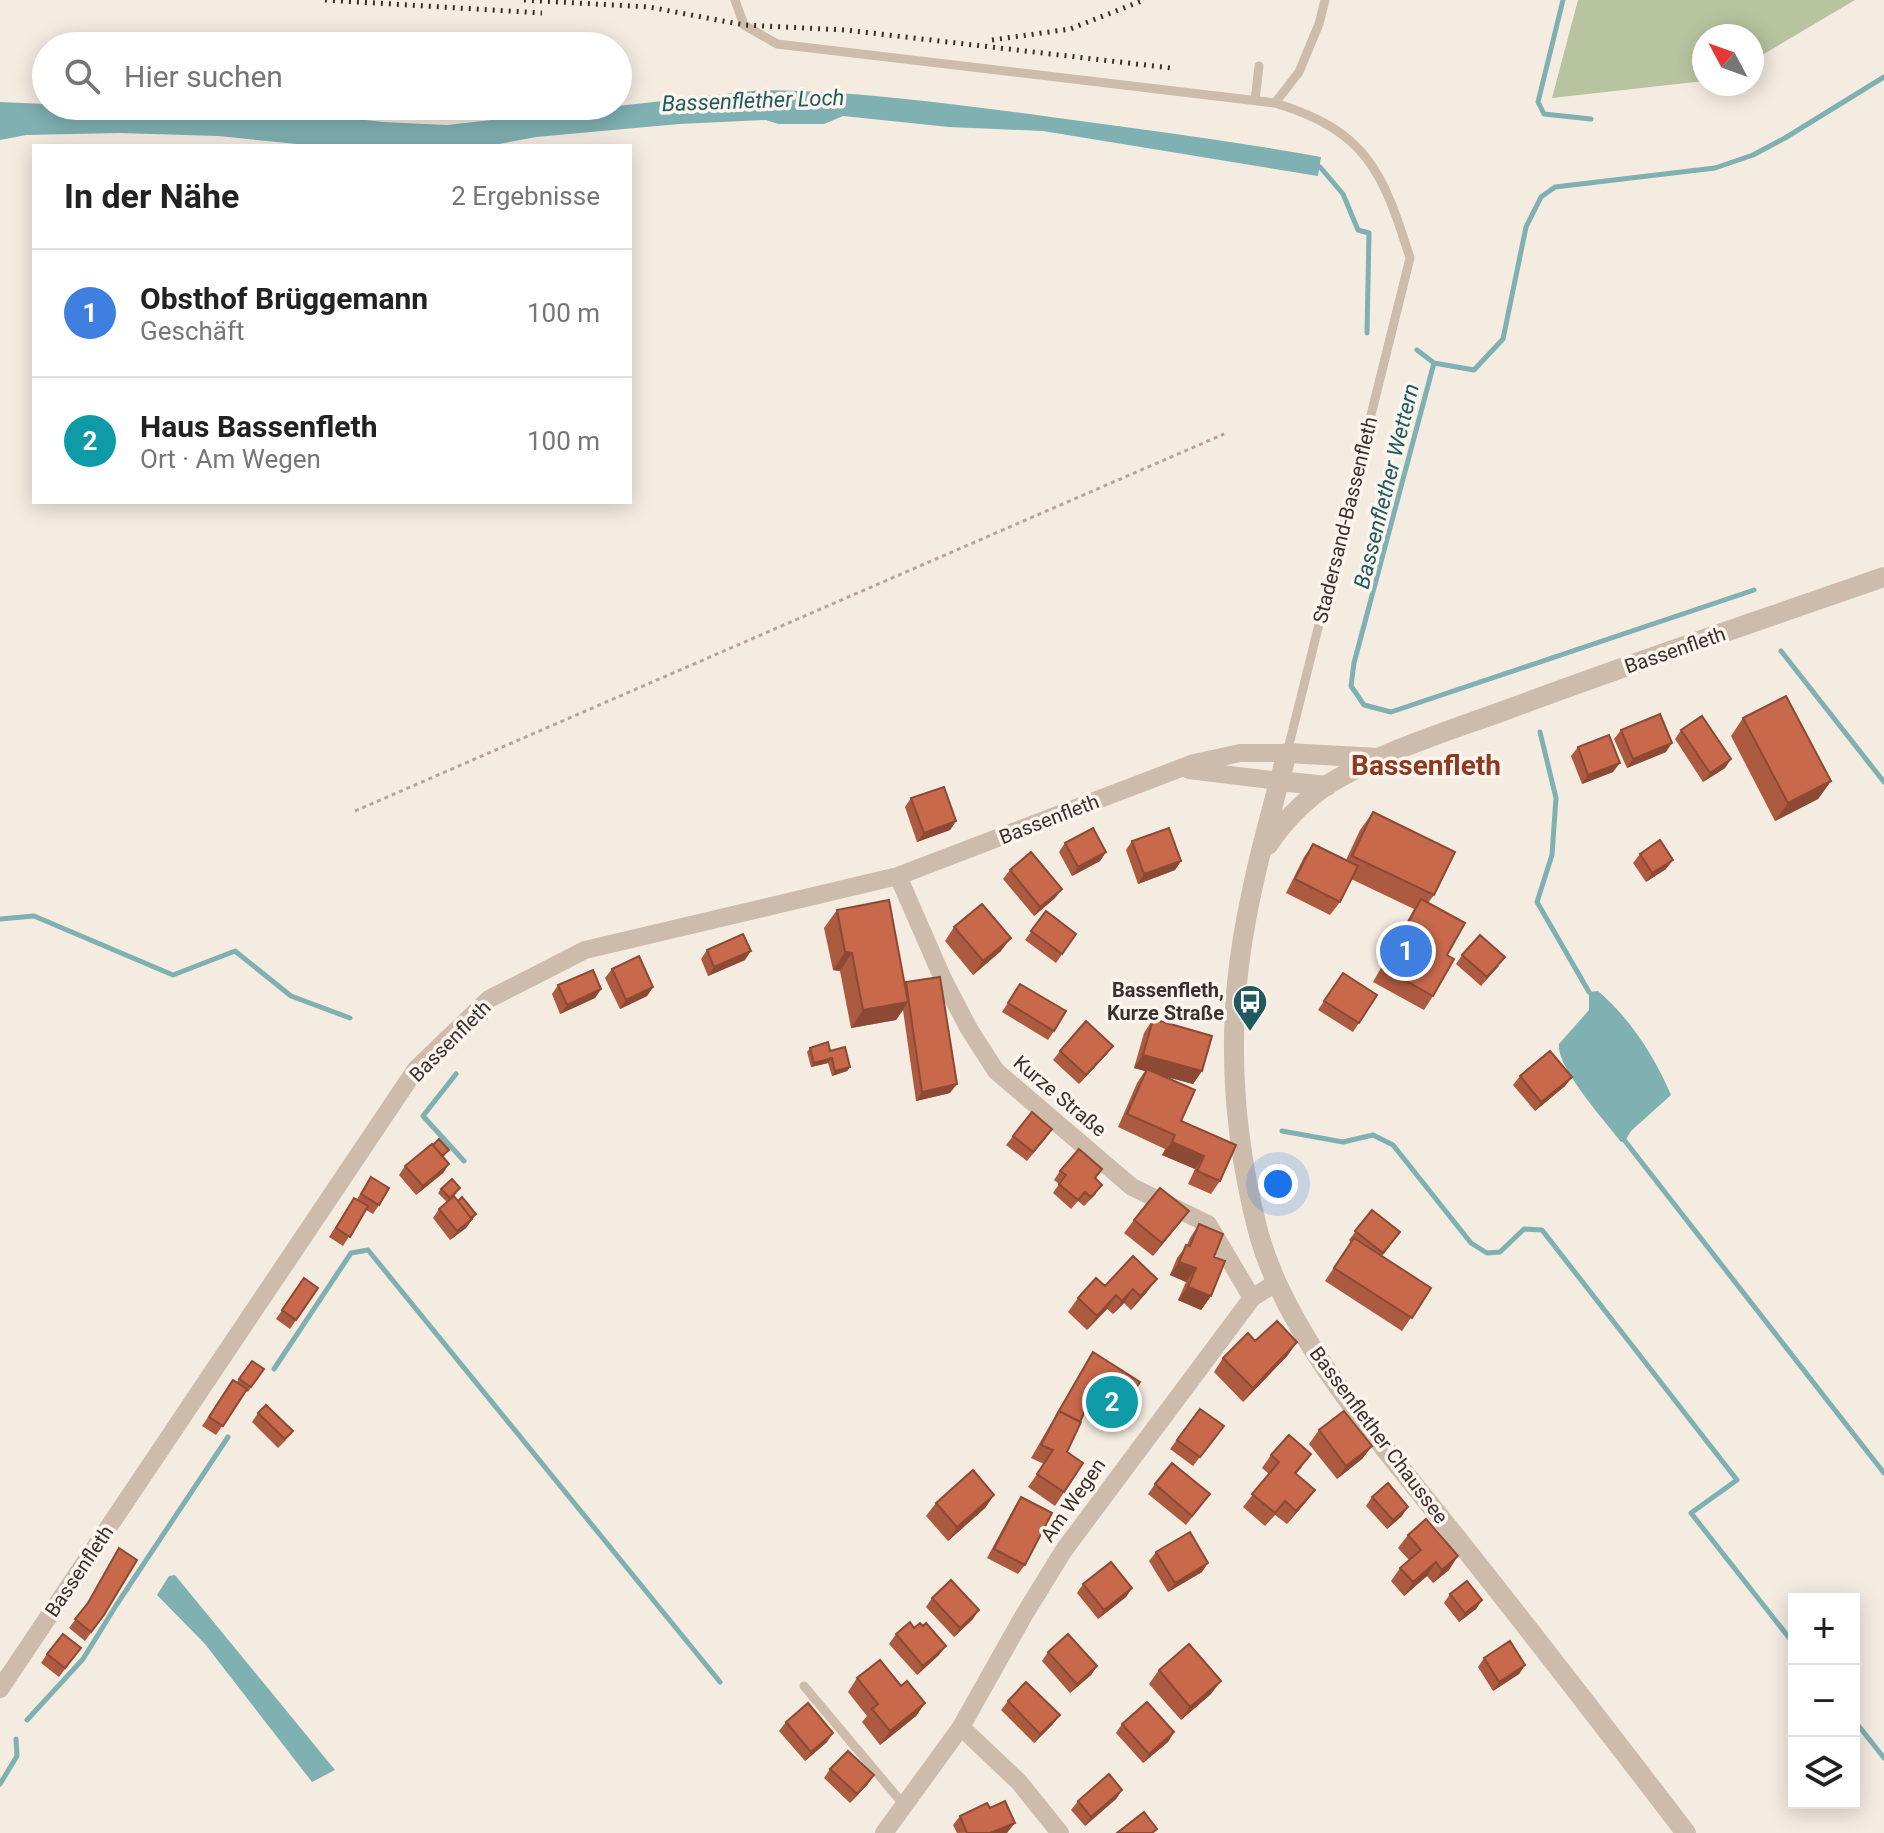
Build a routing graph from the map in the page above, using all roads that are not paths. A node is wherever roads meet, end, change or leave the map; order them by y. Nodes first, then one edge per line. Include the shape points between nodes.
1 (735, 0) edge
2 (1325, 0) edge
3 (1259, 66) dead end
4 (1255, 100) junction
5 (1275, 103) junction
6 (1884, 577) edge
7 (1287, 753) junction
8 (1378, 758) junction
9 (1182, 769) junction
10 (1279, 781) junction
11 (1327, 786) junction
12 (1262, 854) junction
13 (898, 876) junction
14 (1277, 1282) junction
15 (1252, 1298) junction
16 (804, 1686) dead end
17 (0, 1689) edge
18 (961, 1727) junction
19 (904, 1805) junction
20 (884, 1833) edge
21 (1060, 1833) edge
22 (1686, 1833) edge

1 - 4 lane via 744,25 777,44
2 - 5 lane via 1299,72
3 - 4 lane
4 - 5 lane
5 - 7 lane, Stadersand-Bassenfleth via 1307,112 1363,152 1389,195 1410,258
6 - 8 street, Bassenfleth
7 - 8 street, Bassenfleth
7 - 9 street, Bassenfleth via 1226,755
7 - 10 street, Stadersand-Bassenfleth
8 - 11 street, Bassenfleth
9 - 10 street, Bassenfleth
9 - 13 street, Bassenfleth
10 - 11 street
10 - 12 street, Bassenflether Chaussee
11 - 12 street, Bassenfleth via 1292,814
12 - 14 street, Bassenflether Chaussee via 1236,992 1234,1049 1246,1174 1257,1230
13 - 15 street, Kurze Straße via 943,979 996,1071 1132,1187 1208,1224
13 - 17 street, Bassenfleth via 585,950 489,999 416,1069
14 - 15 street, Am Wegen
14 - 22 street, Bassenflether Chaussee via 1308,1340 1361,1416
15 - 18 street, Am Wegen via 1064,1550
16 - 19 lane
18 - 19 street, Am Wegen
18 - 21 street via 1019,1782
19 - 20 street, Am Wegen

